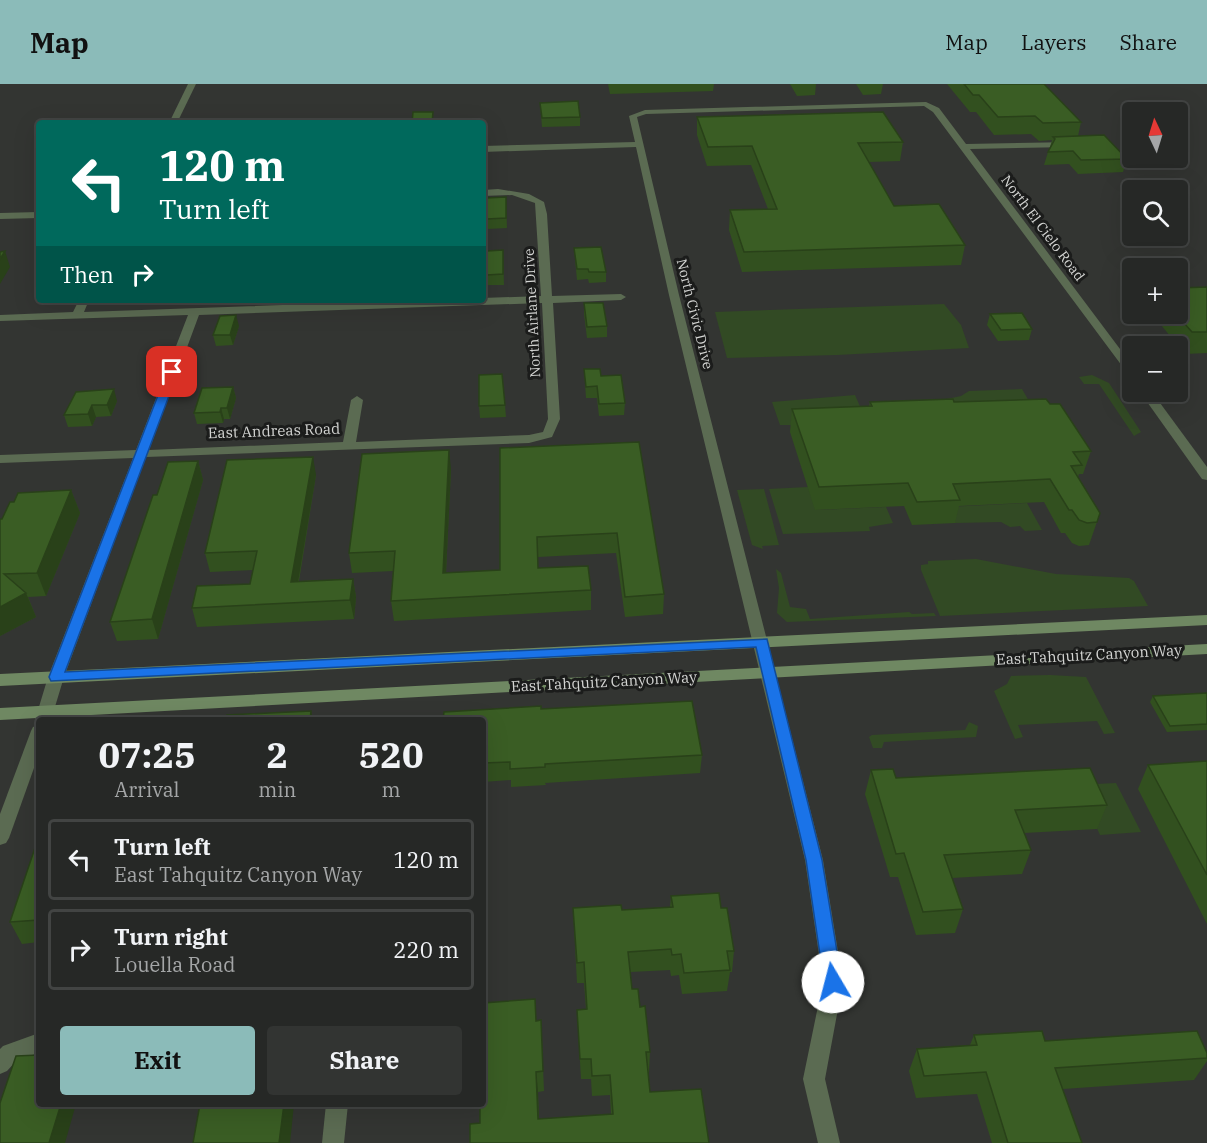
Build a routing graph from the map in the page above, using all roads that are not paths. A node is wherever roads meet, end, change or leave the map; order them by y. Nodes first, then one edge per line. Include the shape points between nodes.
1 (192, 84) edge
2 (926, 104) joint
3 (174, 120) edge
4 (641, 144) junction
5 (1086, 144) edge
6 (963, 147) junction
7 (486, 149) edge
8 (486, 193) edge
9 (36, 215) edge
10 (0, 216) edge
11 (621, 297) dead end
12 (547, 299) junction
13 (486, 300) edge
14 (83, 303) edge
15 (318, 303) edge
16 (195, 311) junction
17 (77, 315) junction
18 (0, 318) edge
19 (1122, 359) edge
20 (357, 400) dead end
21 (1153, 402) edge
22 (548, 434) joint
23 (349, 445) junction
24 (142, 453) junction
25 (0, 459) edge
26 (1207, 476) edge
27 (1207, 620) edge
28 (762, 642) junction
29 (1207, 649) edge
30 (769, 672) junction
31 (56, 677) junction
32 (0, 680) edge
33 (0, 714) edge
34 (44, 716) edge
35 (36, 739) edge
36 (0, 838) edge
37 (36, 1044) edge
38 (0, 1064) edge
39 (337, 1107) edge
40 (333, 1143) edge
41 (829, 1143) edge

1 - 3 street
2 - 4 street, North Civic Drive via 645,112 633,116
2 - 6 street, North El Cielo Road via 936,110
4 - 7 street
4 - 28 street, North Civic Drive via 674,295
5 - 6 street
6 - 19 street, North El Cielo Road
8 - 12 street, North Airlane Drive via 512,192 529,195 539,202
9 - 10 street
11 - 12 street
12 - 13 street
12 - 22 street, North Airlane Drive via 554,419
14 - 17 street
15 - 16 street
16 - 17 street
16 - 24 street
17 - 18 street
20 - 23 street
21 - 26 street
22 - 23 street, East Andreas Road via 529,439
23 - 24 street, East Andreas Road
24 - 25 street, East Andreas Road
24 - 31 street
27 - 28 main road, East Tahquitz Canyon Way
28 - 30 street, North Civic Drive
28 - 31 main road, East Tahquitz Canyon Way
29 - 30 main road, East Tahquitz Canyon Way
30 - 34 main road, East Tahquitz Canyon Way
30 - 41 street, North Civic Drive via 814,860 833,982 814,1079
31 - 32 main road, East Tahquitz Canyon Way
31 - 34 street
33 - 34 main road, East Tahquitz Canyon Way
35 - 36 street
37 - 38 street via 10,1053
39 - 40 street

